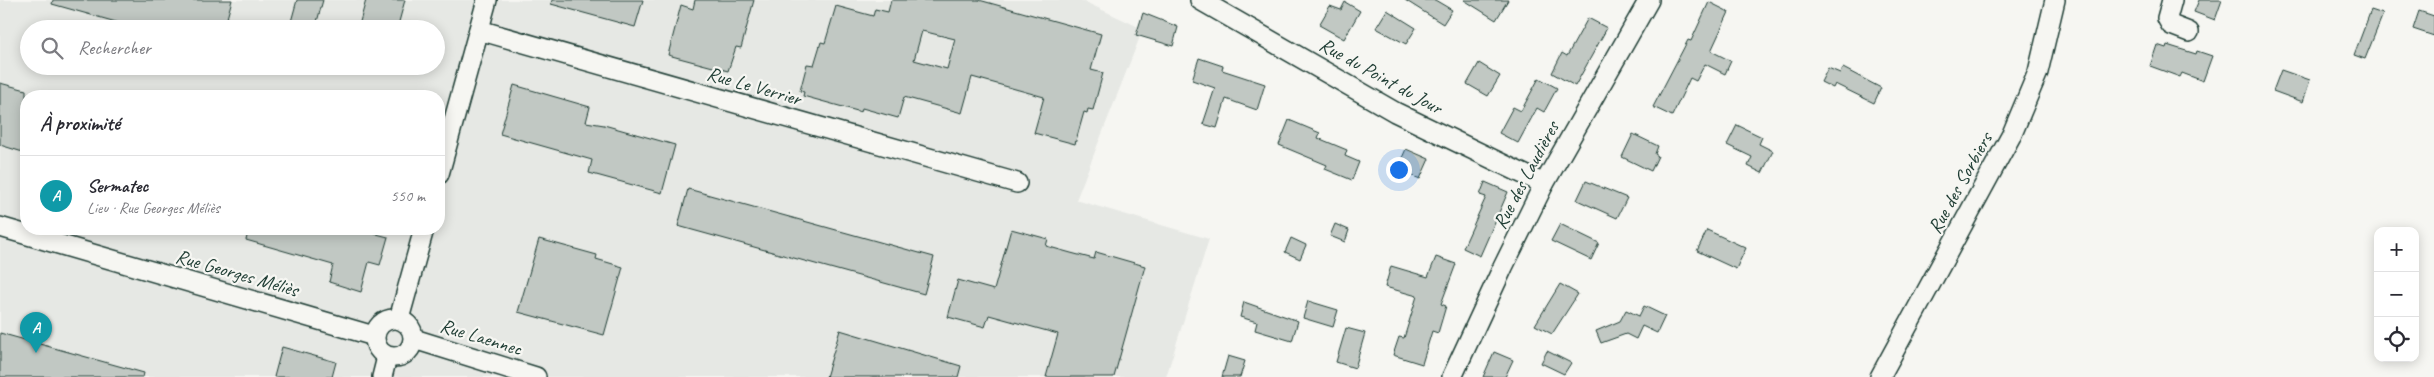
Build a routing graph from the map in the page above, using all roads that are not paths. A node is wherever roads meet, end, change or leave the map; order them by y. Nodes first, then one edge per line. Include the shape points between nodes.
1 (487, 0) edge
2 (1200, 0) edge
3 (1649, 0) edge
4 (2055, 0) edge
5 (2172, 0) edge
6 (479, 30) junction
7 (2189, 32) dead end
8 (445, 152) edge
9 (1017, 183) dead end
10 (1544, 184) junction
11 (0, 227) edge
12 (20, 233) edge
13 (27, 235) edge
14 (422, 235) edge
15 (398, 319) junction
16 (374, 336) junction
17 (414, 340) junction
18 (387, 357) junction
19 (382, 377) edge
20 (536, 377) edge
21 (1452, 377) edge
22 (1880, 377) edge

1 - 6 street
2 - 10 street, Rue du Point du Jour via 1394,112
3 - 10 street, Rue des Laudières
4 - 22 street, Rue des Sorbiers via 2038,72 2012,134
5 - 7 street via 2167,18 2170,25
6 - 8 street
6 - 9 street, Rue Le Verrier
10 - 21 street, Rue des Laudières
11 - 12 street, Rue Georges Méliès
13 - 16 street, Rue Georges Méliès
14 - 15 street
15 - 16 street via 379,324
15 - 17 street via 407,323
16 - 18 street via 375,344
17 - 18 street via 410,350 402,356
17 - 20 street, Rue Laennec
18 - 19 street

